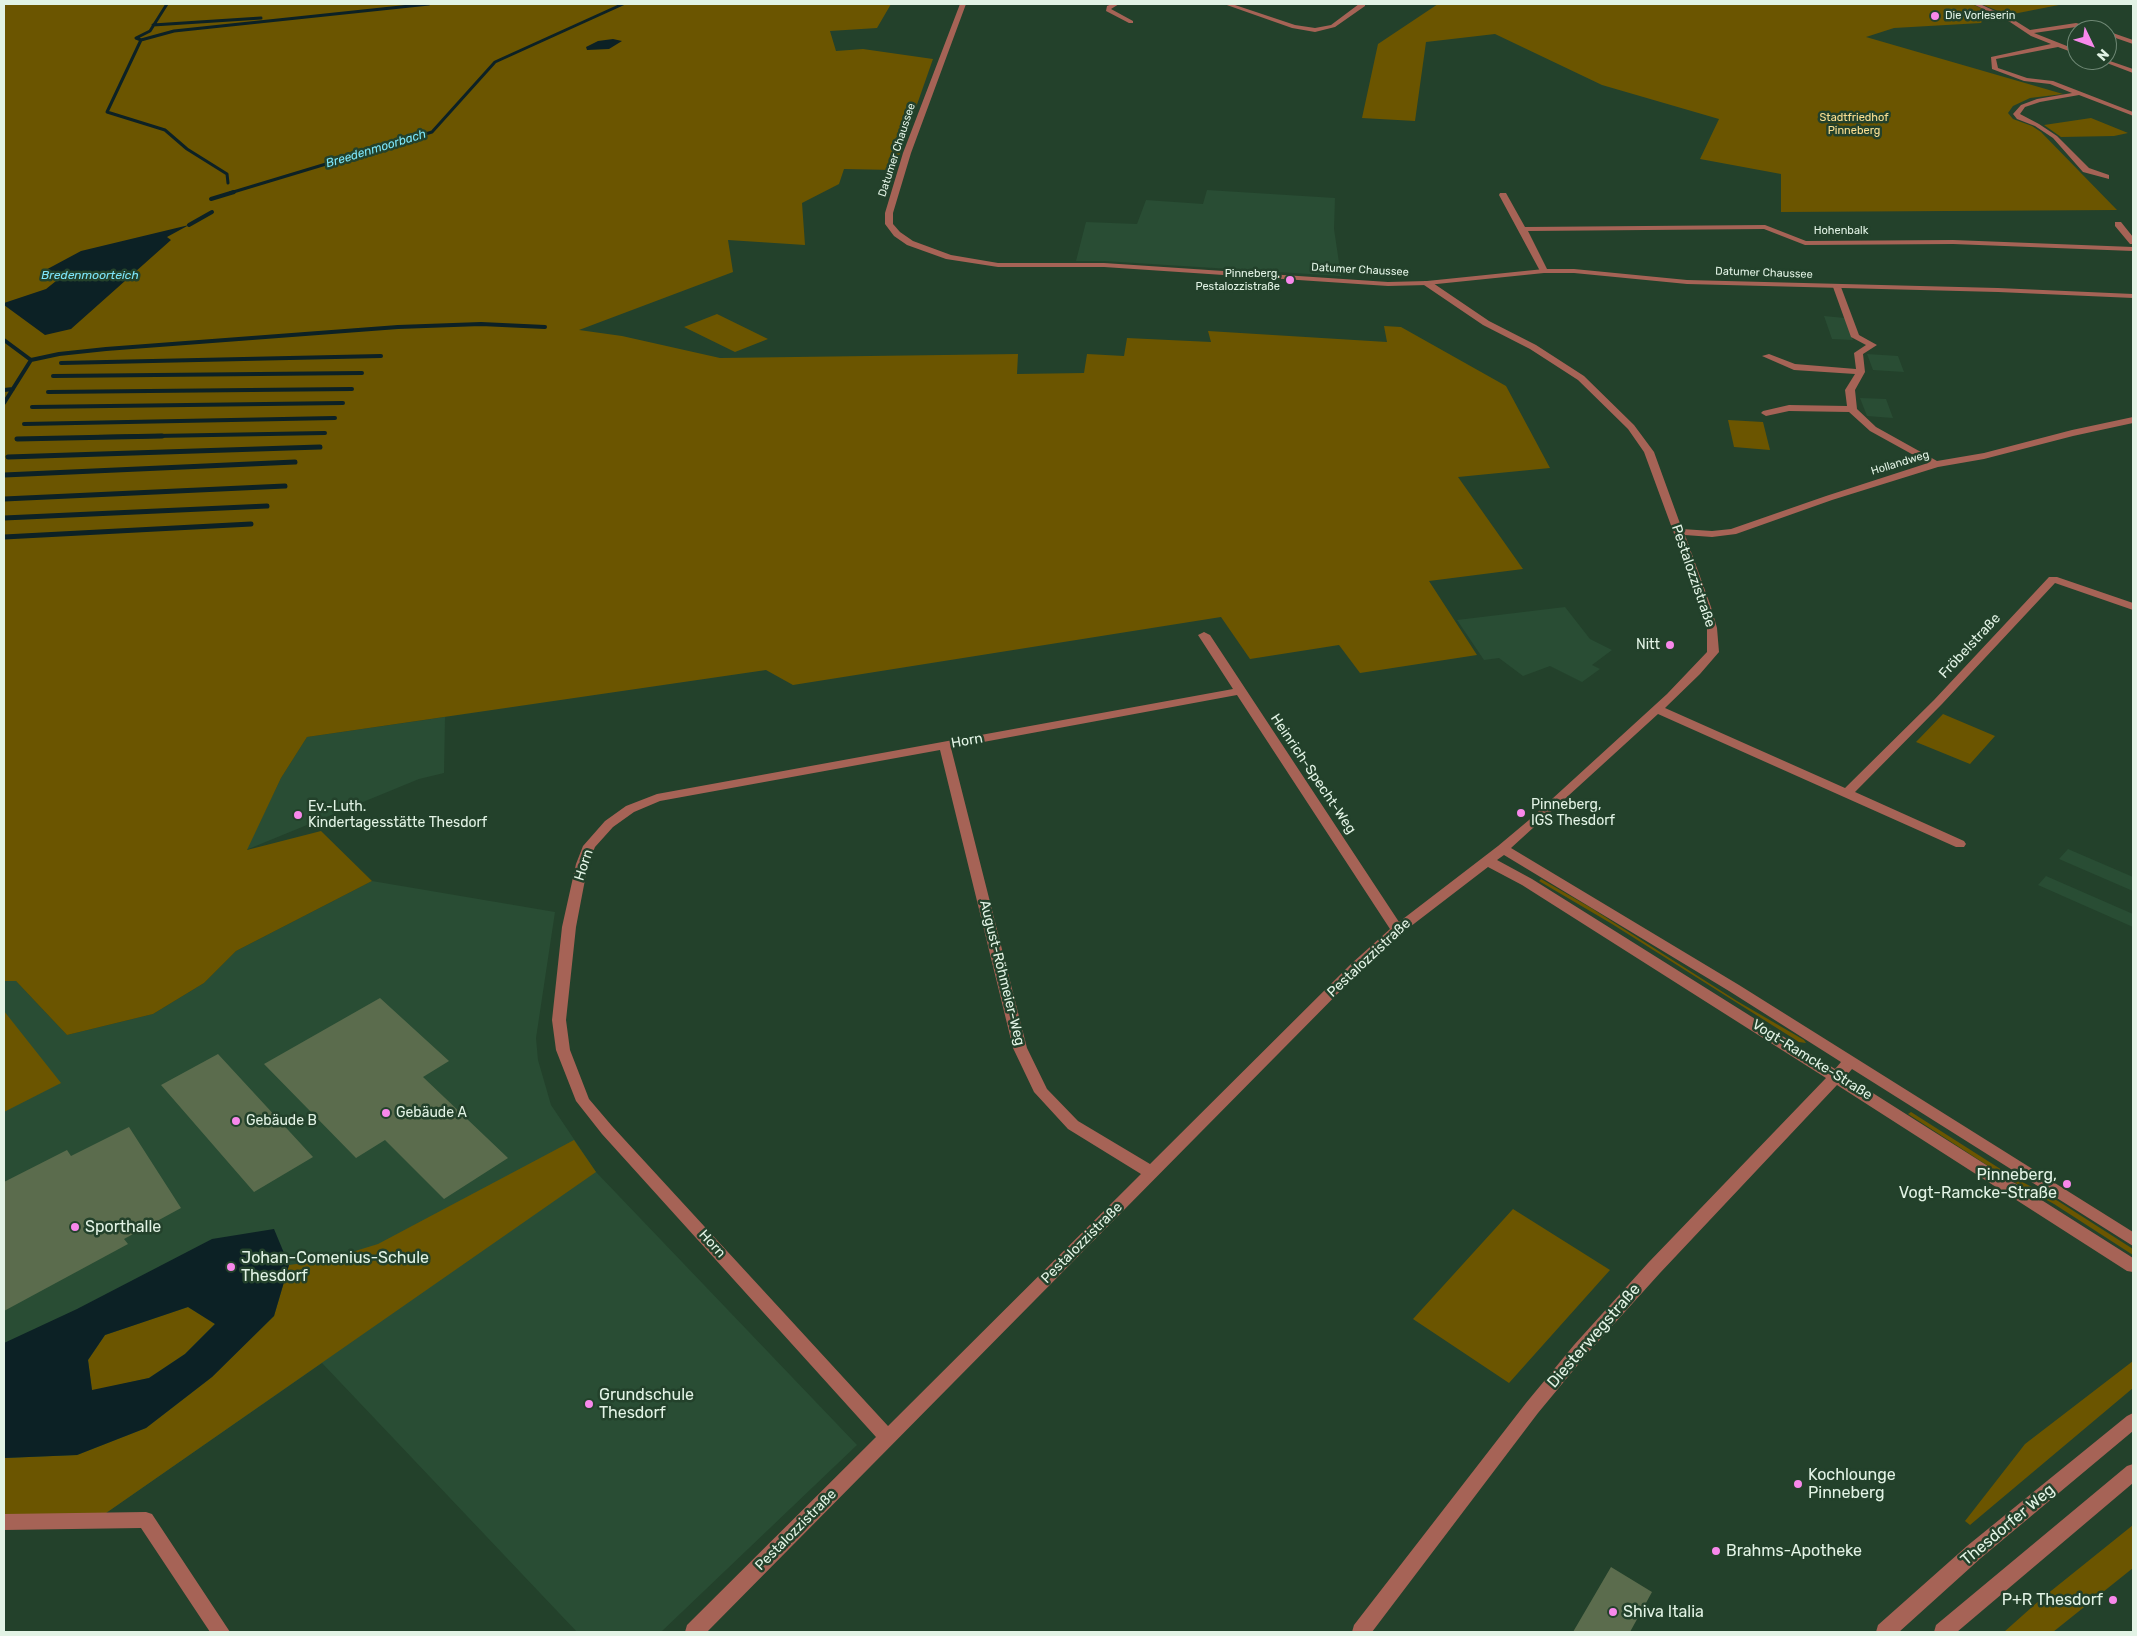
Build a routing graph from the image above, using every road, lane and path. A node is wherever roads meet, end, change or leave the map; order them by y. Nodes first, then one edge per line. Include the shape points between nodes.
1 (963, 4) edge
2 (1116, 4) edge
3 (1227, 4) edge
4 (1362, 4) edge
5 (1976, 4) edge
6 (1131, 22) dead end
7 (2067, 26) edge
8 (2029, 32) junction
9 (2117, 36) edge
10 (2133, 42) edge
11 (2057, 45) junction
12 (2067, 48) edge
13 (2117, 65) edge
14 (2133, 71) edge
15 (2081, 93) junction
16 (2133, 114) edge
17 (2106, 177) dead end
18 (1503, 196) dead end
19 (2118, 224) dead end
20 (1523, 229) junction
21 (2133, 242) edge
22 (2133, 249) edge
23 (1544, 271) junction
24 (1427, 283) junction
25 (1837, 287) junction
26 (2133, 296) edge
27 (1766, 356) dead end
28 (1861, 372) junction
29 (1852, 409) junction
30 (1766, 413) dead end
31 (2133, 420) edge
32 (1936, 464) junction
33 (1678, 532) junction
34 (2133, 607) edge
35 (1204, 635) dead end
36 (1240, 691) junction
37 (1657, 709) junction
38 (945, 746) junction
39 (1847, 793) junction
40 (1960, 844) dead end
41 (1503, 849) junction
42 (1488, 861) junction
43 (1397, 930) junction
44 (1851, 1061) junction
45 (1836, 1075) junction
46 (1152, 1173) junction
47 (2133, 1240) edge
48 (2133, 1266) edge
49 (2133, 1421) edge
50 (888, 1438) junction
51 (2133, 1472) edge
52 (4, 1522) edge
53 (221, 1632) edge
54 (694, 1632) edge
55 (1361, 1632) edge
56 (1884, 1632) edge
57 (1943, 1632) edge

1 - 24 street, Datumer Chaussee via 907,153 889,212 889,224 910,243 948,257 998,265 1104,265 1388,284
2 - 6 street via 1108,10
3 - 4 street via 1294,28 1315,30 1333,26
5 - 8 street
7 - 8 street
8 - 11 street
9 - 10 street
11 - 12 street
11 - 15 street via 1993,58 1996,69
13 - 14 street
15 - 16 street
15 - 17 street via 2039,100 2023,106 2016,114 2055,137 2086,170
18 - 20 street
19 - 21 street
20 - 22 street, Hohenbalk via 1765,227 1805,243 1953,242
20 - 23 street
23 - 24 street, Datumer Chaussee
23 - 25 street, Datumer Chaussee via 1687,282
24 - 33 street, Pestalozzistraße via 1486,323 1533,347 1581,378 1614,408 1649,452
25 - 26 street, Datumer Chaussee
25 - 28 street via 1855,337 1874,345 1858,352
27 - 28 street via 1794,366
28 - 29 street via 1850,390
29 - 30 street via 1798,408
29 - 32 street via 1873,429
31 - 32 street, Hollandweg via 1984,456
32 - 33 street, Hollandweg via 1732,532
33 - 37 street, Pestalozzistraße via 1712,628 1713,652
34 - 39 street, Fröbelstraße via 2053,579
35 - 36 street, Heinrich-Specht-Weg
36 - 38 street, Horn
36 - 43 street, Heinrich-Specht-Weg
37 - 39 street
37 - 41 street, Pestalozzistraße
38 - 46 street, August-Röhmeier-Weg via 1020,1048 1041,1092 1073,1126
38 - 50 street, Horn via 657,798 630,809 609,824 590,846 582,864 569,927 559,1020 562,1050 583,1101
39 - 40 street
41 - 42 street, Pestalozzistraße
41 - 44 street, Vogt-Ramcke-Straße
42 - 43 street, Pestalozzistraße
42 - 45 street, Vogt-Ramcke-Straße
43 - 46 street, Pestalozzistraße via 1356,967
44 - 45 street, Diesterwegstraße
44 - 47 street, Vogt-Ramcke-Straße
45 - 48 street, Vogt-Ramcke-Straße
45 - 55 street, Diesterwegstraße via 1580,1350
46 - 50 street, Pestalozzistraße
49 - 56 street, Thesdorfer Weg via 1974,1552
50 - 54 street, Pestalozzistraße
51 - 57 street
52 - 53 street via 146,1520

